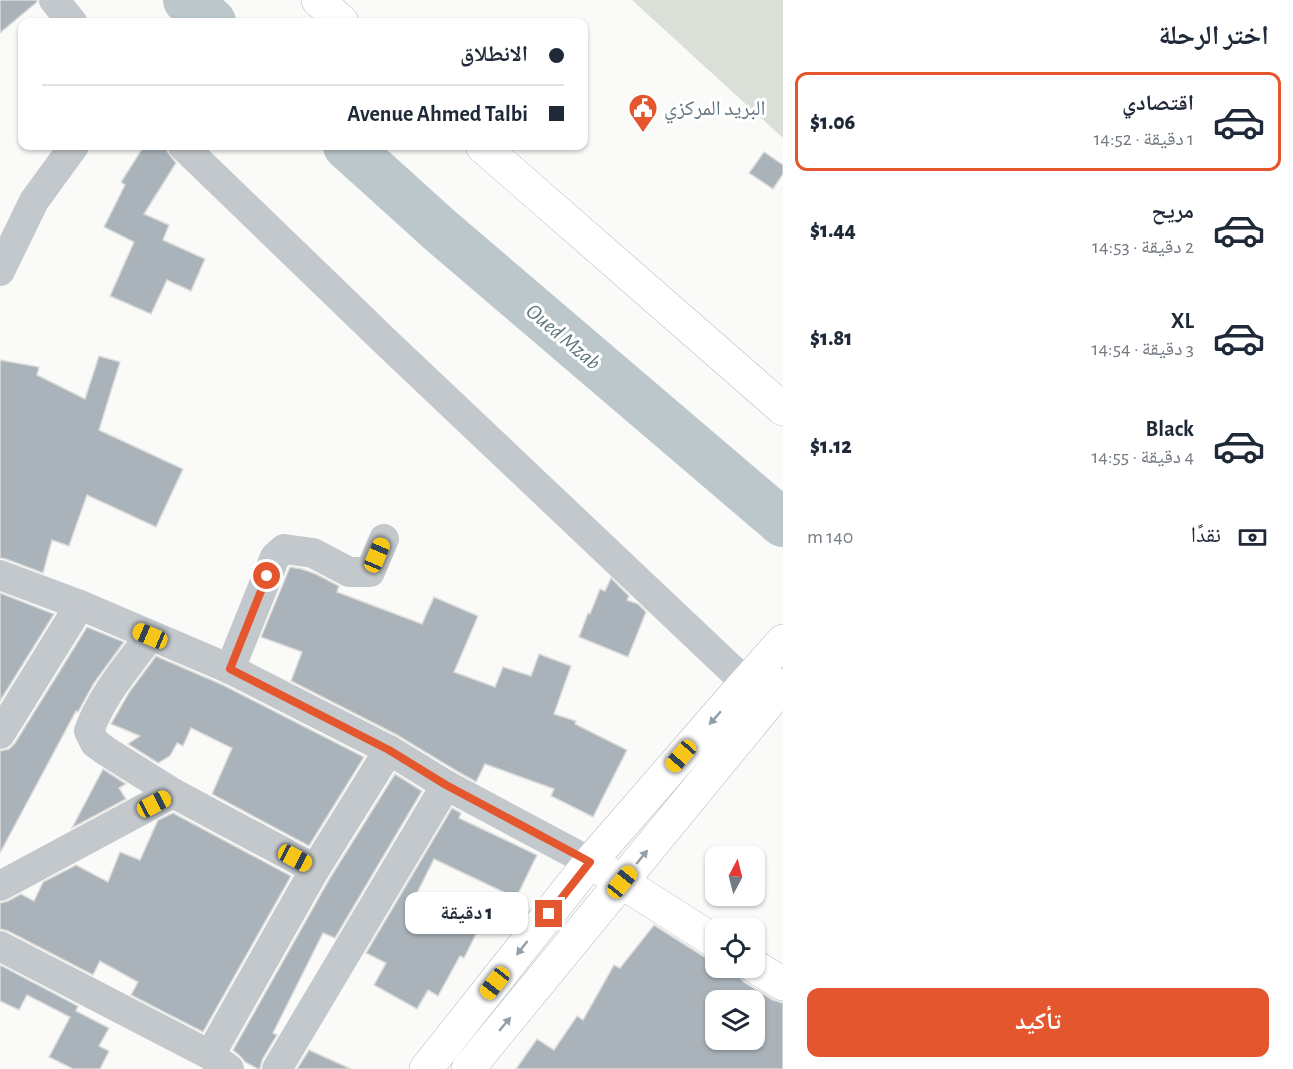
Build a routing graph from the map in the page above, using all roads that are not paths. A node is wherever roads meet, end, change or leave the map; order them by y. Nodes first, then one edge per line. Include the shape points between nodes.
1 (54, 0) edge
2 (318, 0) edge
3 (69, 18) edge
4 (338, 18) edge
5 (71, 150) edge
6 (187, 150) edge
7 (487, 150) edge
8 (0, 271) edge
9 (783, 409) edge
10 (384, 539) dead end
11 (0, 575) edge
12 (80, 605) junction
13 (150, 636) junction
14 (783, 641) edge
15 (230, 669) junction
16 (764, 684) edge
17 (0, 734) edge
18 (389, 750) junction
19 (446, 785) junction
20 (173, 793) junction
21 (590, 862) junction
22 (315, 869) junction
23 (622, 882) junction
24 (0, 886) edge
25 (705, 935) edge
26 (0, 946) edge
27 (765, 973) edge
28 (783, 984) edge
29 (220, 1062) edge
30 (278, 1069) edge
31 (426, 1069) edge
32 (468, 1069) edge

1 - 3 street
2 - 4 main road
5 - 8 street via 34,201
6 - 16 street via 388,344
7 - 9 main road
10 - 15 street via 370,572 350,572 313,553 284,549 275,557
11 - 12 street
12 - 13 street
12 - 17 street
13 - 15 street
13 - 20 street via 105,698 89,731 95,743
14 - 16 main road
15 - 18 street
16 -> 21 main road
23 -> 16 main road
18 - 19 street
18 - 22 street
19 - 21 street
19 - 30 street
20 - 22 street
20 - 24 street
21 - 23 main road
21 -> 31 main road
22 - 29 street
23 - 25 main road
32 -> 23 main road
26 - 29 street
27 - 28 main road

